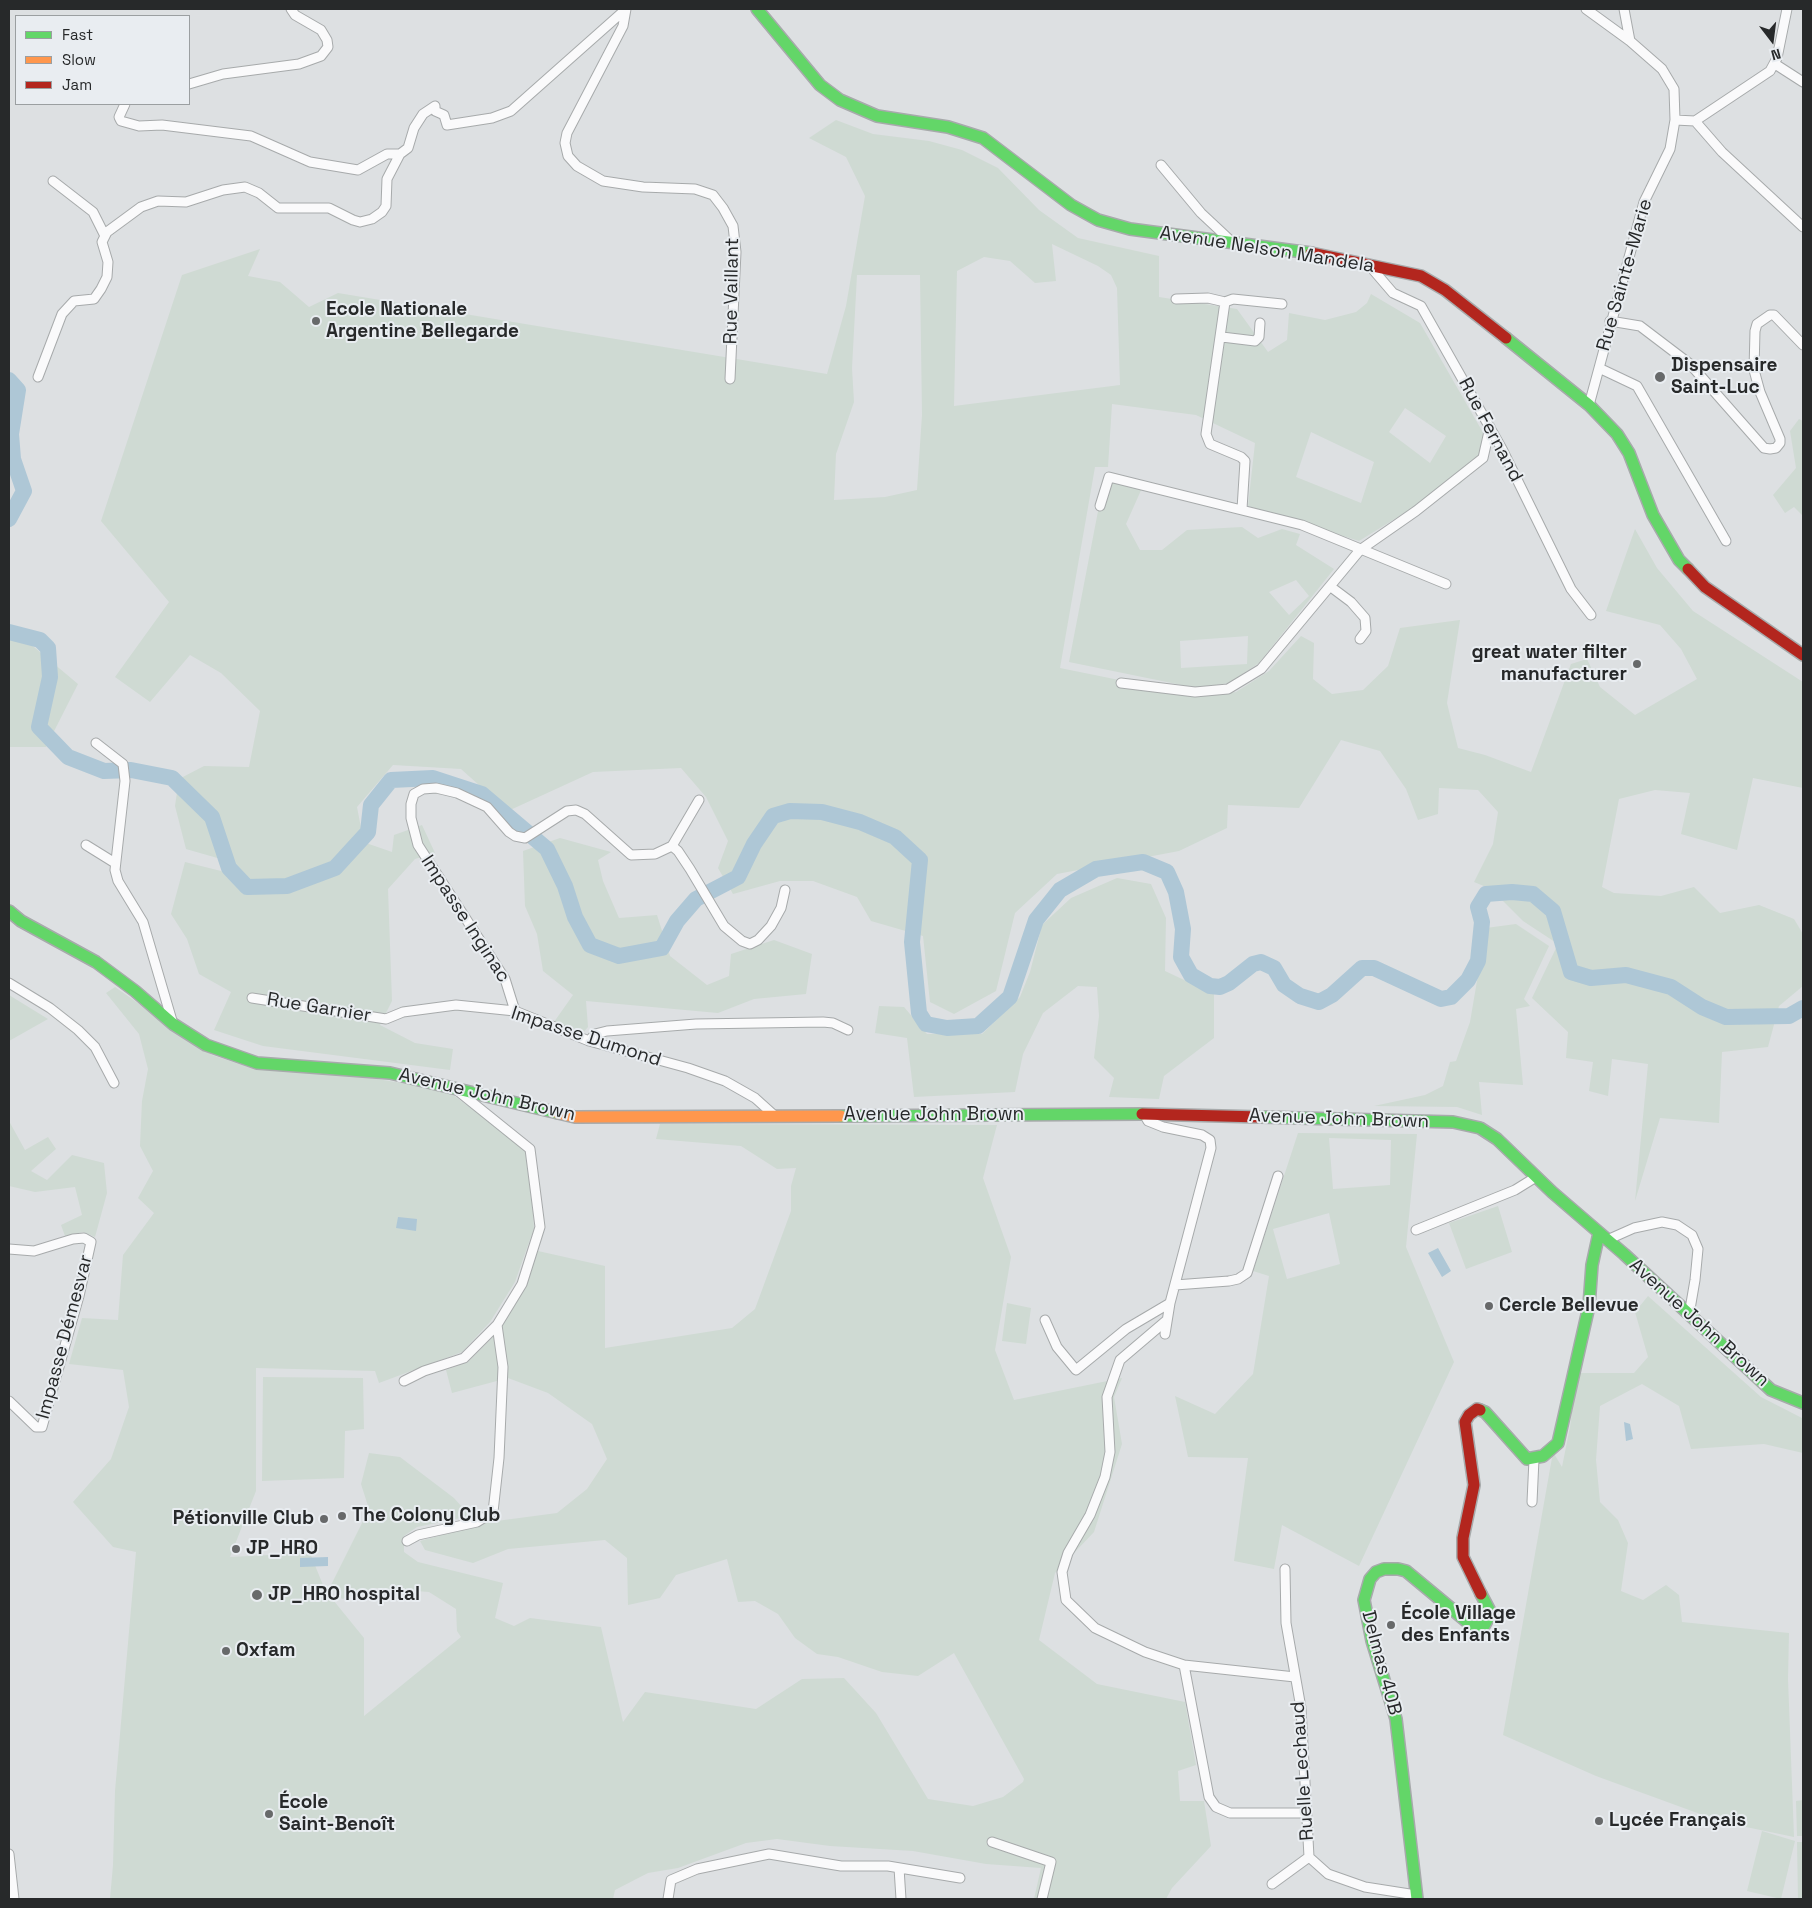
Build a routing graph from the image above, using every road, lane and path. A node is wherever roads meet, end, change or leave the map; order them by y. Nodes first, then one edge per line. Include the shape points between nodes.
1 (291, 9) edge
2 (626, 9) edge
3 (757, 9) edge
4 (1586, 9) edge
5 (1624, 9) edge
6 (1787, 9) edge
7 (1630, 41) junction
8 (1775, 64) junction
9 (1803, 82) edge
10 (190, 84) edge
11 (124, 105) edge
12 (1675, 120) junction
13 (1696, 121) junction
14 (400, 154) junction
15 (1161, 165) dead end
16 (53, 181) dead end
17 (1803, 227) edge
18 (105, 236) junction
19 (1232, 242) junction
20 (1368, 264) junction
21 (1176, 299) dead end
22 (1226, 302) junction
23 (1282, 304) dead end
24 (1610, 321) junction
25 (1260, 323) dead end
26 (1222, 337) junction
27 (1803, 345) edge
28 (1599, 368) junction
29 (38, 377) dead end
30 (730, 380) dead end
31 (1589, 405) junction
32 (1490, 427) junction
33 (1100, 506) dead end
34 (1242, 509) junction
35 (1726, 541) dead end
36 (1360, 550) junction
37 (1446, 584) dead end
38 (1331, 587) junction
39 (1591, 615) dead end
40 (1360, 639) dead end
41 (1803, 655) edge
42 (1120, 683) dead end
43 (96, 744) dead end
44 (699, 800) dead end
45 (86, 844) dead end
46 (672, 846) junction
47 (115, 863) junction
48 (785, 890) dead end
49 (9, 913) edge
50 (9, 983) edge
51 (252, 998) dead end
52 (515, 1011) junction
53 (386, 1019) joint
54 (173, 1024) junction
55 (848, 1030) dead end
56 (589, 1041) junction
57 (114, 1084) dead end
58 (452, 1086) junction
59 (1144, 1114) junction
60 (775, 1116) junction
61 (1278, 1176) dead end
62 (1536, 1177) junction
63 (1416, 1230) dead end
64 (1603, 1237) junction
65 (534, 1243) junction
66 (544, 1246) dead end
67 (9, 1249) edge
68 (1175, 1285) junction
69 (1170, 1303) junction
70 (1689, 1314) junction
71 (1045, 1320) dead end
72 (1167, 1320) junction
73 (497, 1325) junction
74 (1165, 1334) dead end
75 (404, 1382) dead end
76 (9, 1401) edge
77 (1803, 1402) edge
78 (1534, 1459) junction
79 (1532, 1502) dead end
80 (407, 1542) dead end
81 (1285, 1569) dead end
82 (1184, 1665) junction
83 (1296, 1677) junction
84 (1306, 1813) junction
85 (992, 1842) dead end
86 (9, 1854) edge
87 (1309, 1858) junction
88 (899, 1868) junction
89 (960, 1878) dead end
90 (1272, 1884) dead end
91 (1416, 1897) edge
92 (14, 1899) edge
93 (668, 1899) edge
94 (901, 1899) edge
95 (1042, 1899) edge

1 - 10 street via 295,15 321,30 328,40 328,47 321,56 299,64 222,74
2 - 14 street via 511,111 492,118 447,125 444,115 435,111 435,106 417,122 408,148
2 - 30 street, Rue Vaillant via 623,26 567,132 568,156 577,166 603,181 643,187 695,189 713,195 723,208 733,226 736,252
3 - 19 street, Avenue Nelson Mandela via 820,85 840,100 877,116 948,127 983,138 1071,205 1098,220 1130,229
4 - 7 street, Rue Sainte-Marie
5 - 7 street
6 - 8 street
7 - 12 street, Rue Sainte-Marie via 1662,69 1674,89
8 - 9 street
8 - 13 street via 1770,71
11 - 14 street via 119,116 121,121 139,126 162,125 251,136 310,162 358,170 387,154
12 - 13 street
12 - 24 street, Rue Sainte-Marie via 1670,149 1644,202
13 - 17 street via 1722,152
14 - 18 street via 387,179 386,206 372,219 360,222 324,208 278,208 245,187 223,190 186,202 158,202 141,207
15 - 19 street via 1201,213
16 - 18 street via 93,212
18 - 29 street via 102,242 108,262 107,277 94,299 74,301 62,314
19 - 20 street, Avenue Nelson Mandela
20 - 31 street, Avenue Nelson Mandela via 1421,276 1446,290
20 - 32 street, Rue Fernand via 1393,293 1421,306
21 - 22 street via 1208,298
22 - 23 street
22 - 26 street
24 - 27 street via 1640,326 1690,364 1764,448 1770,449 1776,448 1780,439 1754,370 1757,324 1770,315 1774,316
24 - 28 street, Rue Sainte-Marie
25 - 26 street via 1259,337 1255,341
26 - 34 street via 1206,434 1210,444 1241,457 1245,462
28 - 31 street, Rue Sainte-Marie
28 - 35 street via 1637,386
31 - 41 street, Avenue Nelson Mandela via 1617,434 1629,453 1653,515 1679,560 1705,587
32 - 36 street via 1483,458
32 - 39 street, Rue Fernand via 1571,589
33 - 34 street via 1109,476
34 - 36 street via 1302,525
36 - 37 street
36 - 38 street
38 - 40 street via 1365,618 1366,631
38 - 42 street via 1261,669 1228,690 1195,692
43 - 47 street via 123,764 125,781
44 - 46 street
45 - 47 street
46 - 48 street via 724,926 742,941 750,944 758,940 771,926 781,908
46 - 52 street, Impasse Inginac via 654,854 631,855 585,814 576,810 567,811 525,838 509,832 487,807 457,793 436,788 414,794 411,804 418,846 505,979
47 - 54 street via 118,881 143,922
49 - 54 street, Avenue John Brown via 96,962
50 - 57 street via 78,1030 95,1047
51 - 53 street, Rue Garnier
52 - 53 street, Impasse Dumond via 456,1005 403,1012
52 - 56 street, Impasse Dumond
54 - 58 street, Avenue John Brown via 206,1045 257,1063 390,1073
55 - 56 street via 823,1022 701,1024 607,1031 595,1034
56 - 60 street, Impasse Dumond via 725,1081 756,1098
58 - 60 street, Avenue John Brown via 575,1117
58 - 65 street via 530,1149 540,1227
59 - 60 street, Avenue John Brown
59 - 62 street, Avenue John Brown via 1452,1122 1480,1128 1497,1139
59 - 68 street via 1148,1121 1210,1140 1211,1148
61 - 68 street via 1247,1273 1228,1281
62 - 63 street via 1515,1190
62 - 64 street, Avenue John Brown
64 - 70 street, Avenue John Brown
64 - 70 street via 1662,1222 1678,1225 1692,1235 1698,1249
64 - 78 street via 1592,1265 1589,1306 1561,1434 1549,1452
65 - 66 street
65 - 73 street via 522,1284
67 - 76 street, Impasse Démesvar via 34,1251 84,1238 91,1242 80,1296 42,1427 36,1427
68 - 69 street
69 - 71 street via 1126,1328 1076,1370 1057,1347
69 - 72 street
70 - 77 street, Avenue John Brown via 1771,1390
72 - 74 street
72 - 82 street via 1120,1360 1107,1397 1110,1452 1106,1477 1090,1515 1068,1553 1062,1572 1066,1600 1095,1628 1145,1652
73 - 75 street via 464,1358 424,1371
73 - 80 street via 503,1367 493,1512 477,1522 418,1535
78 - 79 street
78 - 91 street, Delmas 40B via 1521,1454 1486,1412 1477,1410 1469,1415 1465,1422 1474,1485 1463,1538 1463,1557 1466,1569 1491,1613 1484,1626 1465,1621 1406,1570 1376,1572 1366,1591 1364,1600 1372,1641 1396,1719
81 - 83 street, Ruelle Lechaud via 1286,1623
82 - 83 street
82 - 84 street via 1209,1797 1216,1807 1230,1813
83 - 84 street, Ruelle Lechaud via 1301,1708
84 - 87 street, Ruelle Lechaud
85 - 95 street via 1051,1862
86 - 92 street
87 - 90 street
87 - 91 street, Ruelle Lechaud via 1328,1874 1365,1887
88 - 89 street
88 - 93 street via 841,1866 769,1854 749,1856 696,1869 671,1880
88 - 94 street

